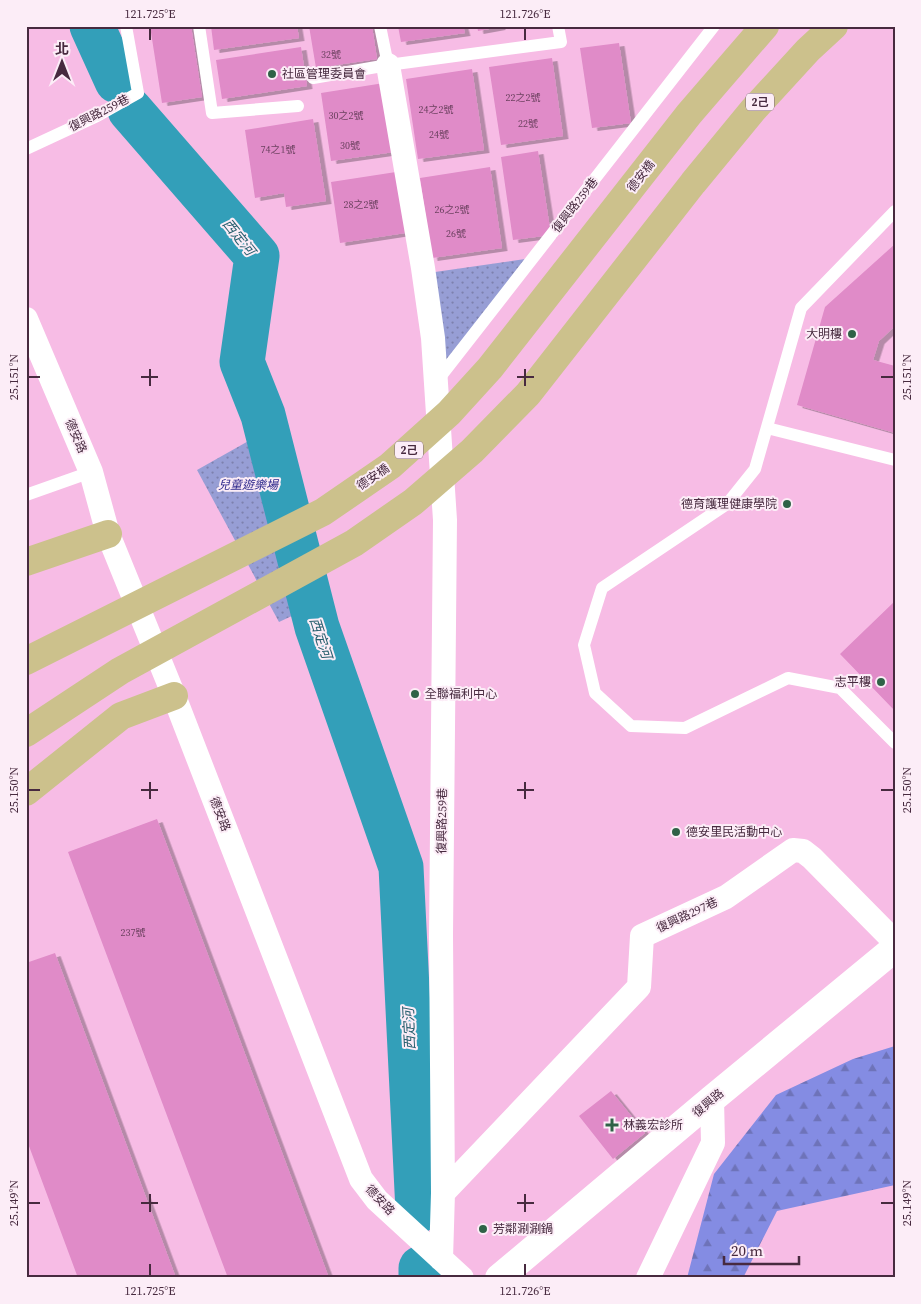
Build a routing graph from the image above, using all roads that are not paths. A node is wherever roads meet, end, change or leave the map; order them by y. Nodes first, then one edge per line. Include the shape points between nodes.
1 (126, 26) edge
2 (199, 26) edge
3 (380, 26) edge
4 (558, 26) edge
5 (714, 26) edge
6 (765, 26) edge
7 (834, 26) edge
8 (388, 65) junction
9 (314, 78) dead end
10 (298, 106) dead end
11 (26, 149) edge
12 (895, 211) edge
13 (26, 319) edge
14 (435, 384) junction
15 (767, 428) junction
16 (895, 460) edge
17 (91, 472) junction
18 (26, 495) edge
19 (108, 534) junction
20 (26, 562) edge
21 (26, 661) edge
22 (174, 696) junction
23 (26, 733) edge
24 (895, 743) edge
25 (26, 792) edge
26 (895, 942) edge
27 (895, 948) edge
28 (712, 1099) junction
29 (443, 1193) junction
30 (441, 1259) junction
31 (462, 1278) edge
32 (499, 1278) edge
33 (648, 1278) edge

1 - 11 lane, 復興路259巷 via 138,93
2 - 10 lane via 212,113
3 - 8 lane, 復興路259巷
4 - 8 lane via 561,42
5 - 14 lane, 復興路259巷
6 - 21 main road, 德安橋 / 2己 via 689,114 490,368 450,413 390,466 323,512
7 - 23 main road, 2己 via 753,110 528,394 472,451 413,502 354,543 120,671
8 - 9 lane
8 - 14 street, 復興路259巷 via 423,268 433,338
12 - 15 lane via 801,308
13 - 17 street, 德安路
14 - 29 street, 復興路259巷 via 445,520 441,936
15 - 16 lane
15 - 24 lane via 755,469 727,504 602,588 584,645 594,693 631,726 686,728 788,678 840,688
17 - 18 lane
17 - 19 street, 德安路
19 - 20 main road
19 - 22 street, 德安路
22 - 25 main road via 121,716
22 - 30 street, 德安路 via 361,1179 377,1200
26 - 29 street, 復興路297巷 via 812,858 803,851 793,850 726,897 642,936 638,987
27 - 28 street, 復興路
28 - 32 street, 復興路
28 - 33 street via 713,1143
29 - 30 street, 復興路259巷
30 - 31 street, 德安路

